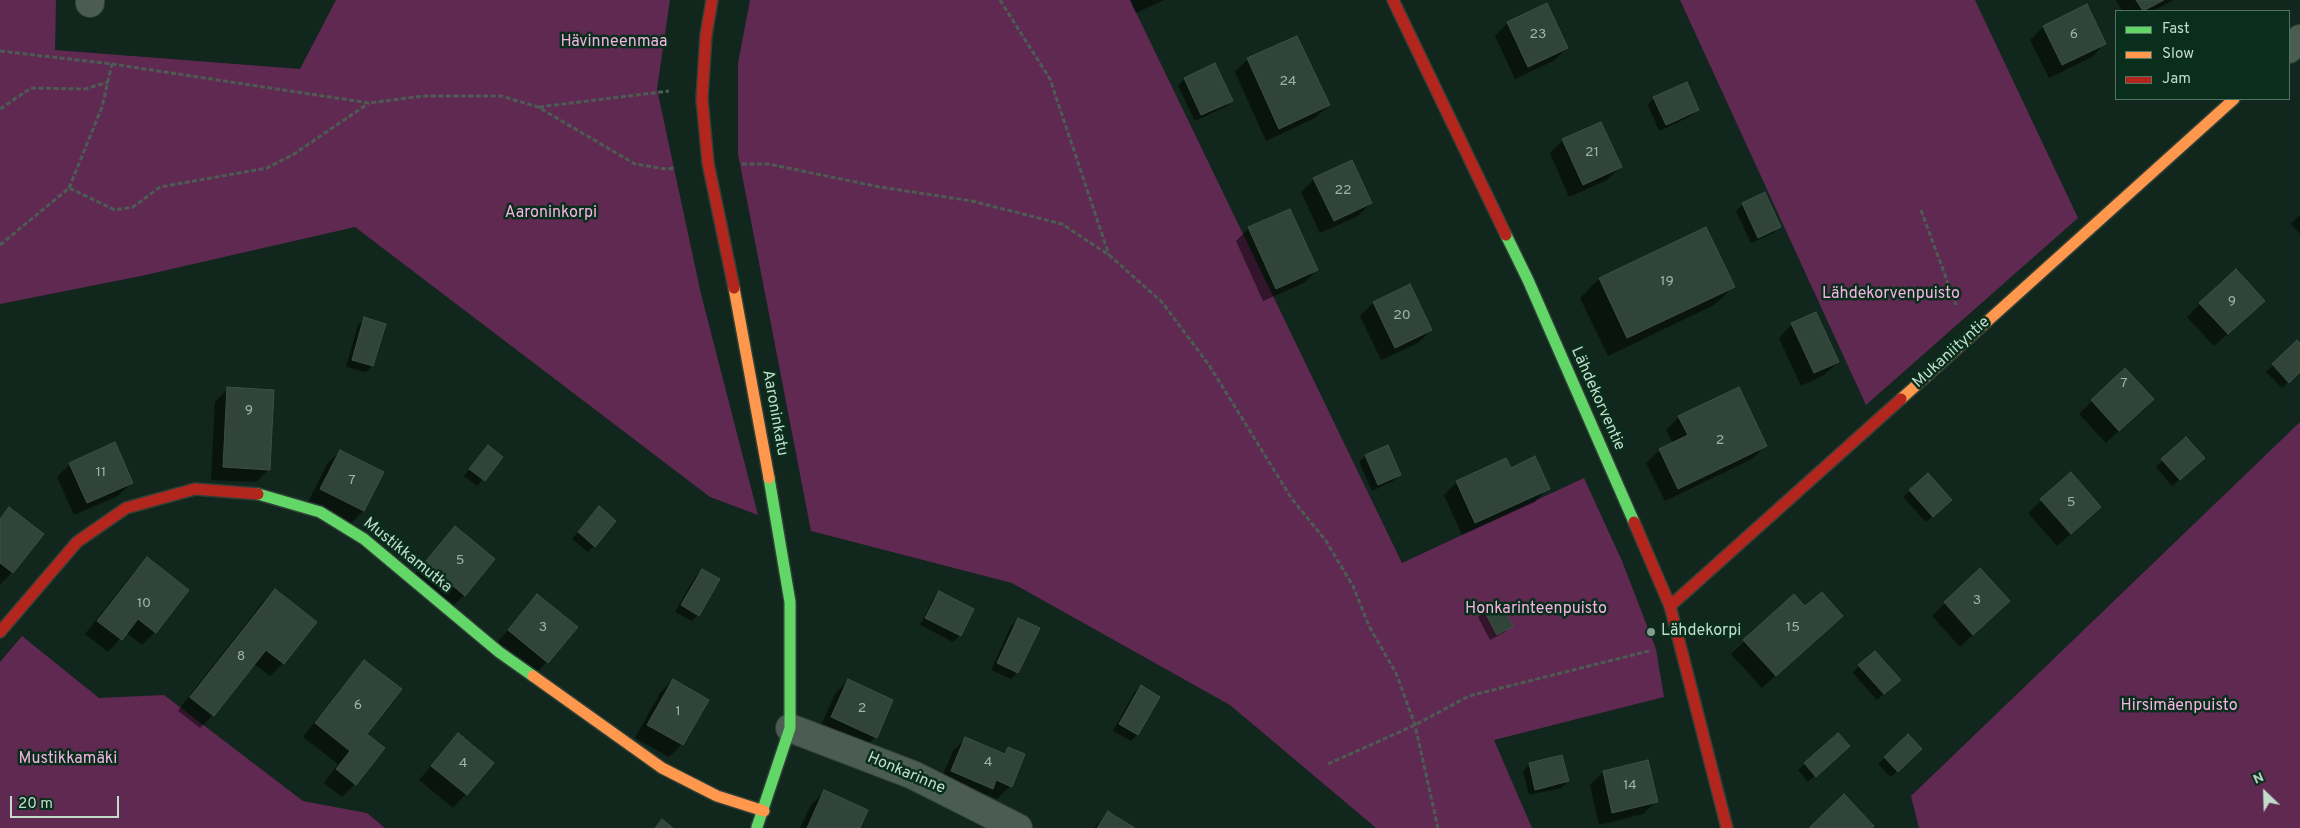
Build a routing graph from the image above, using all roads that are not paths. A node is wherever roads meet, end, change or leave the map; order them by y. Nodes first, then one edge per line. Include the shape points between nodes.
1 (712, 0) edge
2 (1393, 0) edge
3 (2300, 39) edge
4 (2290, 48) edge
5 (2233, 100) edge
6 (1670, 606) junction
7 (0, 632) edge
8 (790, 728) junction
9 (764, 812) junction
10 (756, 828) edge
11 (1018, 828) edge
12 (1727, 828) edge

1 - 8 street, Aaroninkatu via 702,99 708,163 751,374 790,602
2 - 6 street, Lähdekorventie via 1528,280
3 - 4 street
5 - 6 street, Mukaniityntie
6 - 12 street, Lähdekorventie
7 - 9 street, Mustikkamutka via 77,542 126,508 195,489 258,494 320,512 364,539 499,652 662,768 717,796
8 - 9 street, Aaroninkatu
8 - 11 street, Honkarinne via 913,775
9 - 10 street, Aaroninkatu

